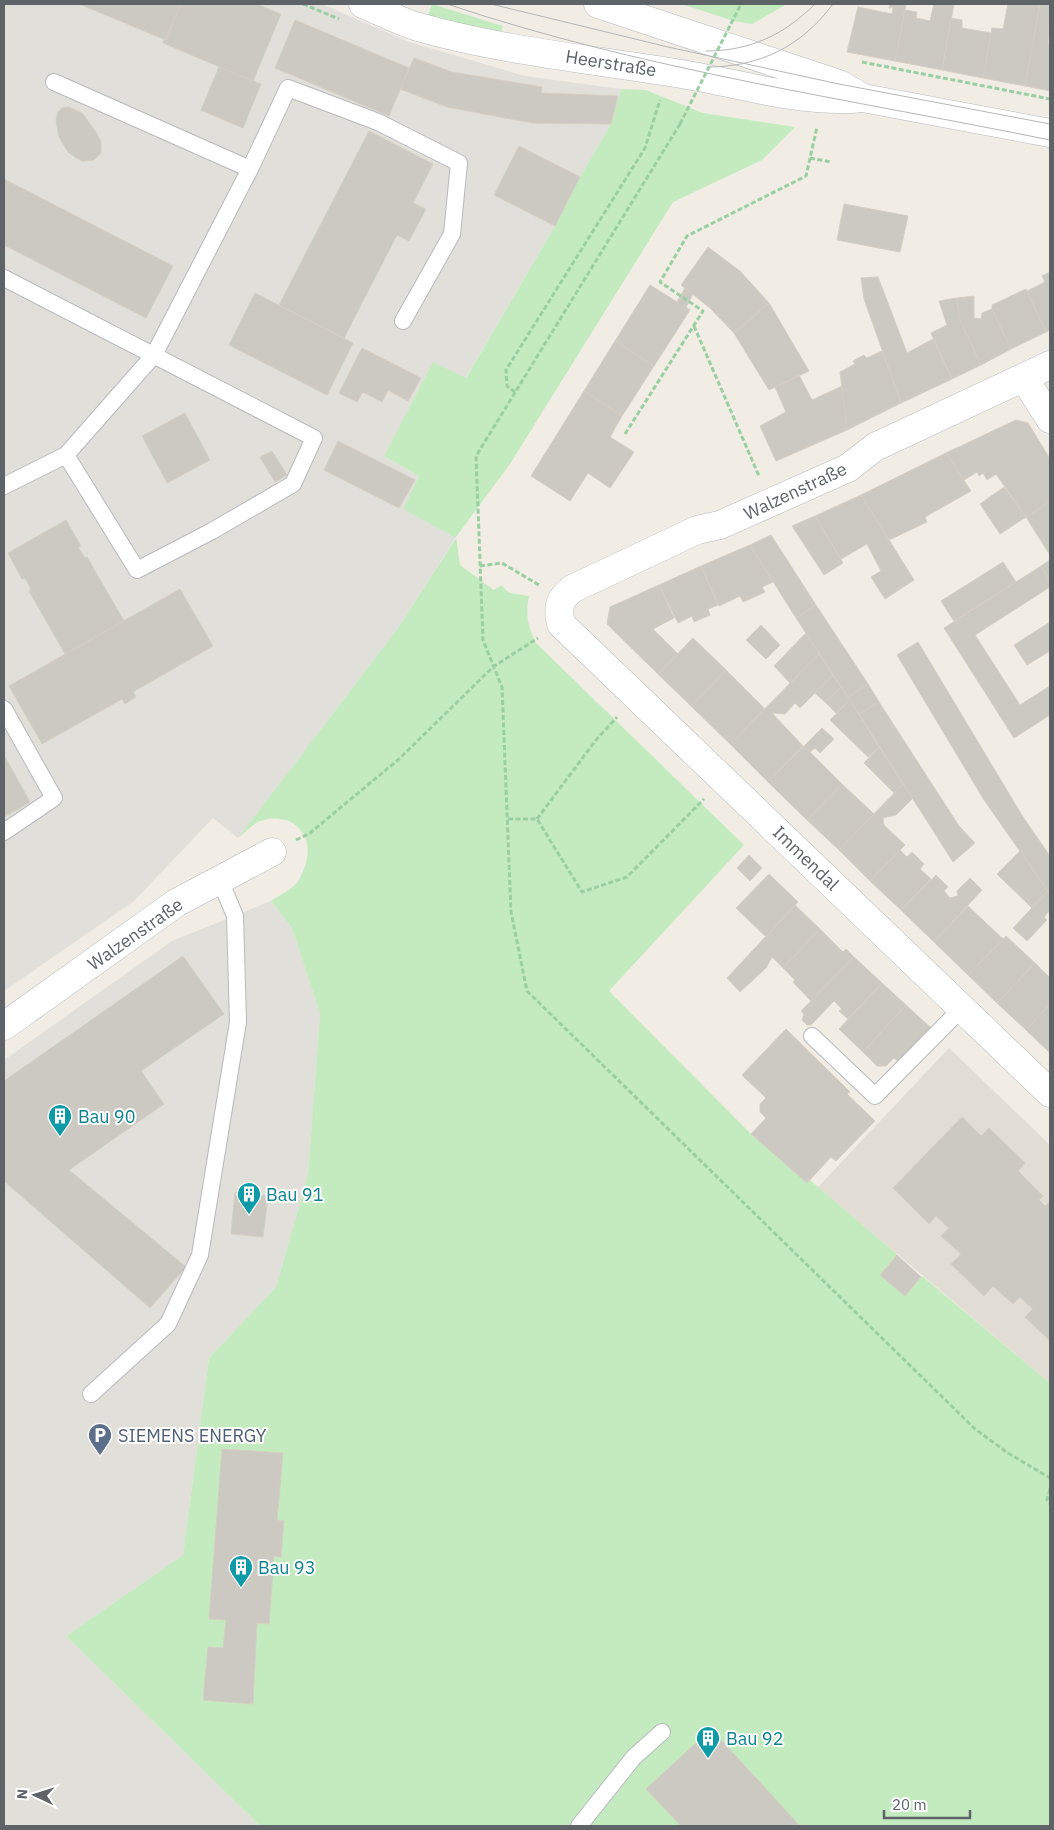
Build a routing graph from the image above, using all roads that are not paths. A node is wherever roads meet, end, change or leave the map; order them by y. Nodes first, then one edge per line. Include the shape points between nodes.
1 (363, 4) edge
2 (598, 4) edge
3 (54, 82) dead end
4 (863, 98) junction
5 (1050, 133) edge
6 (250, 169) junction
7 (4, 278) edge
8 (403, 321) dead end
9 (154, 355) junction
10 (1050, 365) edge
11 (1024, 378) junction
12 (1050, 419) edge
13 (66, 455) junction
14 (4, 486) edge
15 (561, 611) joint
16 (4, 709) edge
17 (4, 832) edge
18 (272, 852) road end
19 (220, 880) junction
20 (962, 1008) junction
21 (4, 1026) edge
22 (812, 1036) dead end
23 (1050, 1093) edge
24 (91, 1394) dead end
25 (662, 1732) dead end
26 (579, 1826) edge

1 - 4 street, Heerstraße via 414,25 468,39 804,98 837,101
2 - 4 street, Heerstraße via 838,84
3 - 6 lane
4 - 5 street, Heerstraße
6 - 8 lane via 288,88 378,122 459,163 452,234
6 - 9 lane
7 - 9 lane
9 - 13 lane
9 - 13 lane via 314,438 293,484 137,570
10 - 11 street, Walzenstraße
11 - 12 street
11 - 15 street, Walzenstraße via 874,448 848,468 720,525 697,530 572,590
13 - 14 lane
15 - 20 street, Immendal
16 - 17 lane via 54,798
18 - 19 street, Walzenstraße
19 - 21 street, Walzenstraße via 176,903
19 - 24 lane via 236,916 238,1022 200,1255 168,1324
20 - 22 lane via 875,1096
20 - 23 street, Immendal
25 - 26 lane via 634,1757

